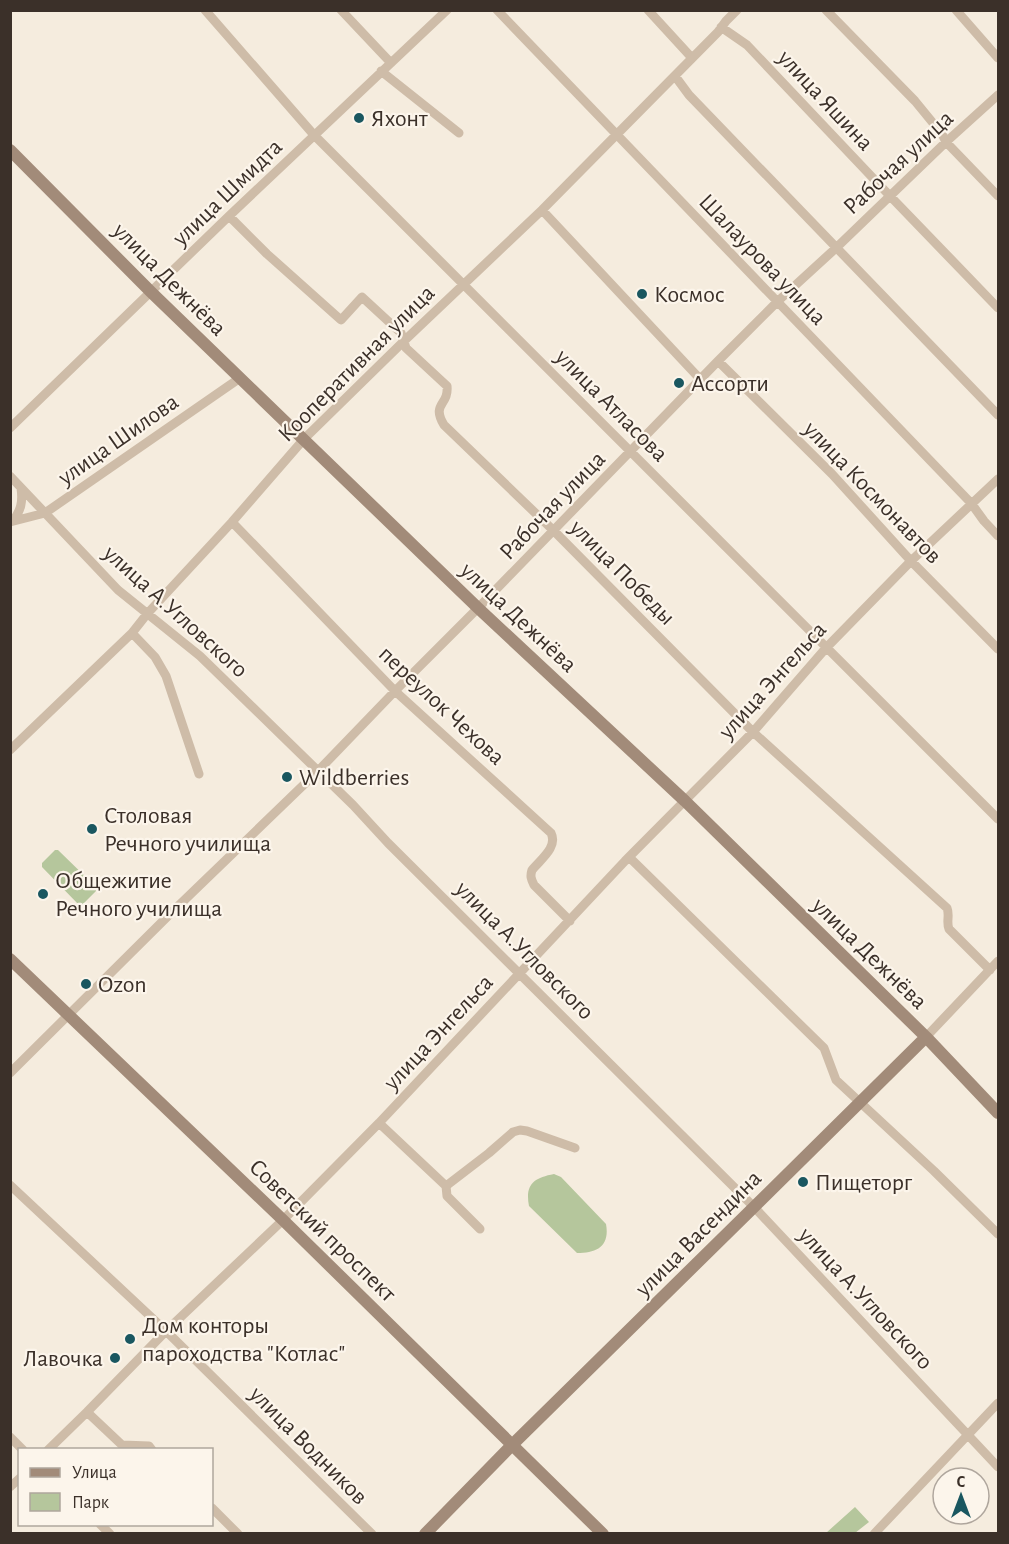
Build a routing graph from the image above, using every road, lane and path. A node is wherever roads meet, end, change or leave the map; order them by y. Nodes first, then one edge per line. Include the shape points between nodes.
1 (205, 10) edge
2 (341, 10) edge
3 (447, 10) edge
4 (497, 10) edge
5 (648, 10) edge
6 (737, 10) edge
7 (826, 10) edge
8 (956, 10) edge
9 (722, 27) junction
10 (692, 58) junction
11 (999, 58) edge
12 (391, 63) junction
13 (381, 71) junction
14 (675, 76) junction
15 (999, 95) edge
16 (459, 133) dead end
17 (314, 135) junction
18 (616, 135) junction
19 (946, 142) junction
20 (10, 150) edge
21 (890, 196) junction
22 (999, 196) edge
23 (542, 210) junction
24 (229, 216) junction
25 (836, 248) junction
26 (464, 284) junction
27 (151, 292) junction
28 (777, 302) junction
29 (999, 308) edge
30 (404, 340) junction
31 (718, 361) junction
32 (240, 378) junction
33 (701, 380) junction
34 (999, 415) edge
35 (10, 428) edge
36 (304, 439) junction
37 (631, 452) junction
38 (10, 476) edge
39 (999, 479) edge
40 (21, 488) junction
41 (971, 503) junction
42 (45, 513) junction
43 (12, 522) edge
44 (232, 522) junction
45 (554, 531) junction
46 (999, 536) edge
47 (911, 561) junction
48 (478, 608) junction
49 (147, 614) junction
50 (132, 633) junction
51 (826, 648) junction
52 (999, 650) edge
53 (395, 691) junction
54 (753, 732) junction
55 (10, 750) edge
56 (318, 771) junction
57 (199, 774) dead end
58 (685, 801) junction
59 (999, 819) edge
60 (629, 857) junction
61 (570, 921) junction
62 (10, 959) edge
63 (999, 962) edge
64 (990, 970) junction
65 (520, 973) junction
66 (69, 1014) junction
67 (926, 1036) junction
68 (10, 1073) edge
69 (859, 1102) junction
70 (999, 1113) edge
71 (379, 1123) junction
72 (575, 1148) dead end
73 (10, 1185) edge
74 (446, 1186) junction
75 (754, 1207) junction
76 (283, 1220) junction
77 (480, 1229) dead end
78 (999, 1234) edge
79 (166, 1331) junction
80 (999, 1403) edge
81 (87, 1412) junction
82 (967, 1435) junction
83 (10, 1437) edge
84 (512, 1445) junction
85 (22, 1448) edge
86 (49, 1448) edge
87 (151, 1448) edge
88 (999, 1467) edge
89 (213, 1509) edge
90 (878, 1532) edge
91 (238, 1533) edge
92 (372, 1533) edge
93 (425, 1533) edge
94 (603, 1533) edge

1 - 17 street, улица Атласова
2 - 12 street
3 - 12 street, улица Шмидта
4 - 18 street, Шалаурова улица
5 - 10 street
6 - 9 street, Кооперативная улица
7 - 19 street via 915,101
8 - 11 street
9 - 10 street, Кооперативная улица
9 - 21 street, улица Яшина via 747,45
10 - 14 street, Кооперативная улица
12 - 13 street, улица Шмидта
13 - 16 street
13 - 17 street, улица Шмидта
14 - 18 street, Кооперативная улица
14 - 25 street
15 - 19 street, Рабочая улица
17 - 24 street, улица Шмидта
17 - 26 street, улица Атласова
18 - 23 street, Кооперативная улица
18 - 28 street, Шалаурова улица
19 - 21 street, Рабочая улица
19 - 22 street
20 - 27 main road, улица Дежнёва
21 - 25 street, Рабочая улица
21 - 29 street, улица Яшина
23 - 26 street, Кооперативная улица
23 - 33 street
24 - 27 street, улица Шмидта
24 - 30 street, улица Победы via 340,320 362,297
25 - 28 street, Рабочая улица
25 - 34 street
26 - 30 street, Кооперативная улица
26 - 37 street, улица Атласова
27 - 32 main road, улица Дежнёва
27 - 35 street, улица Шмидта
28 - 31 street, Рабочая улица
28 - 41 street, Шалаурова улица
30 - 36 street, Кооперативная улица
30 - 45 street, улица Победы via 406,348 447,386 447,395 438,410 444,425
31 - 33 street, Рабочая улица
31 - 47 street, улица Космонавтов via 832,474
32 - 36 main road, улица Дежнёва
32 - 42 street, улица Шилова
33 - 37 street, Рабочая улица
36 - 44 street, Кооперативная улица
36 - 48 main road, улица Дежнёва
37 - 45 street, Рабочая улица
37 - 51 street, улица Атласова
38 - 40 street, улица А.Угловского
39 - 41 street, улица Энгельса
40 - 42 street, улица А.Угловского
40 - 43 street, улица Шилова via 21,508
41 - 46 street, Шалаурова улица
41 - 47 street, улица Энгельса
42 - 43 street, улица Шилова
42 - 49 street, улица А.Угловского via 118,590
44 - 49 street, Кооперативная улица
44 - 53 street, переулок Чехова
45 - 48 street, Рабочая улица
45 - 54 street, улица Победы
47 - 51 street, улица Энгельса
47 - 52 street, улица Космонавтов
48 - 53 street, Рабочая улица
48 - 58 main road, улица Дежнёва
49 - 50 street, Кооперативная улица
49 - 56 street, улица А.Угловского via 200,656
50 - 55 street, Кооперативная улица
50 - 57 street via 155,657 166,676
51 - 54 street, улица Энгельса
51 - 59 street, улица Атласова
53 - 56 street, Рабочая улица
53 - 61 street, переулок Чехова via 551,833 552,846 532,870 531,880
54 - 58 street, улица Энгельса
54 - 64 street, улица Победы via 947,908 949,928
56 - 65 street, улица А.Угловского
56 - 66 street, Рабочая улица
58 - 60 street, улица Энгельса
58 - 67 main road, улица Дежнёва
60 - 61 street, улица Энгельса
60 - 69 street via 825,1048 836,1080
61 - 65 street, улица Энгельса
62 - 66 main road, Советский проспект
63 - 64 street, улица Васендина
64 - 67 street, улица Васендина
65 - 71 street, улица Энгельса
65 - 75 street, улица А.Угловского
66 - 68 street, Рабочая улица
66 - 76 main road, Советский проспект
67 - 69 main road, улица Васендина
67 - 70 main road, улица Дежнёва
69 - 75 main road, улица Васендина
69 - 78 street
71 - 74 street
71 - 76 street, улица Энгельса
72 - 74 street via 527,1131 513,1132
73 - 79 street, улица Водников
74 - 77 street via 447,1196
75 - 82 street, улица А.Угловского
75 - 84 main road, улица Васендина
76 - 79 street, улица Энгельса
76 - 84 main road, Советский проспект
79 - 81 street, улица Энгельса
79 - 92 street, улица Водников
80 - 82 street
81 - 86 street, улица Энгельса
81 - 87 street via 122,1445
82 - 88 street, улица А.Угловского
82 - 90 street
83 - 85 street
84 - 93 main road, улица Васендина
84 - 94 main road, Советский проспект
89 - 91 street

